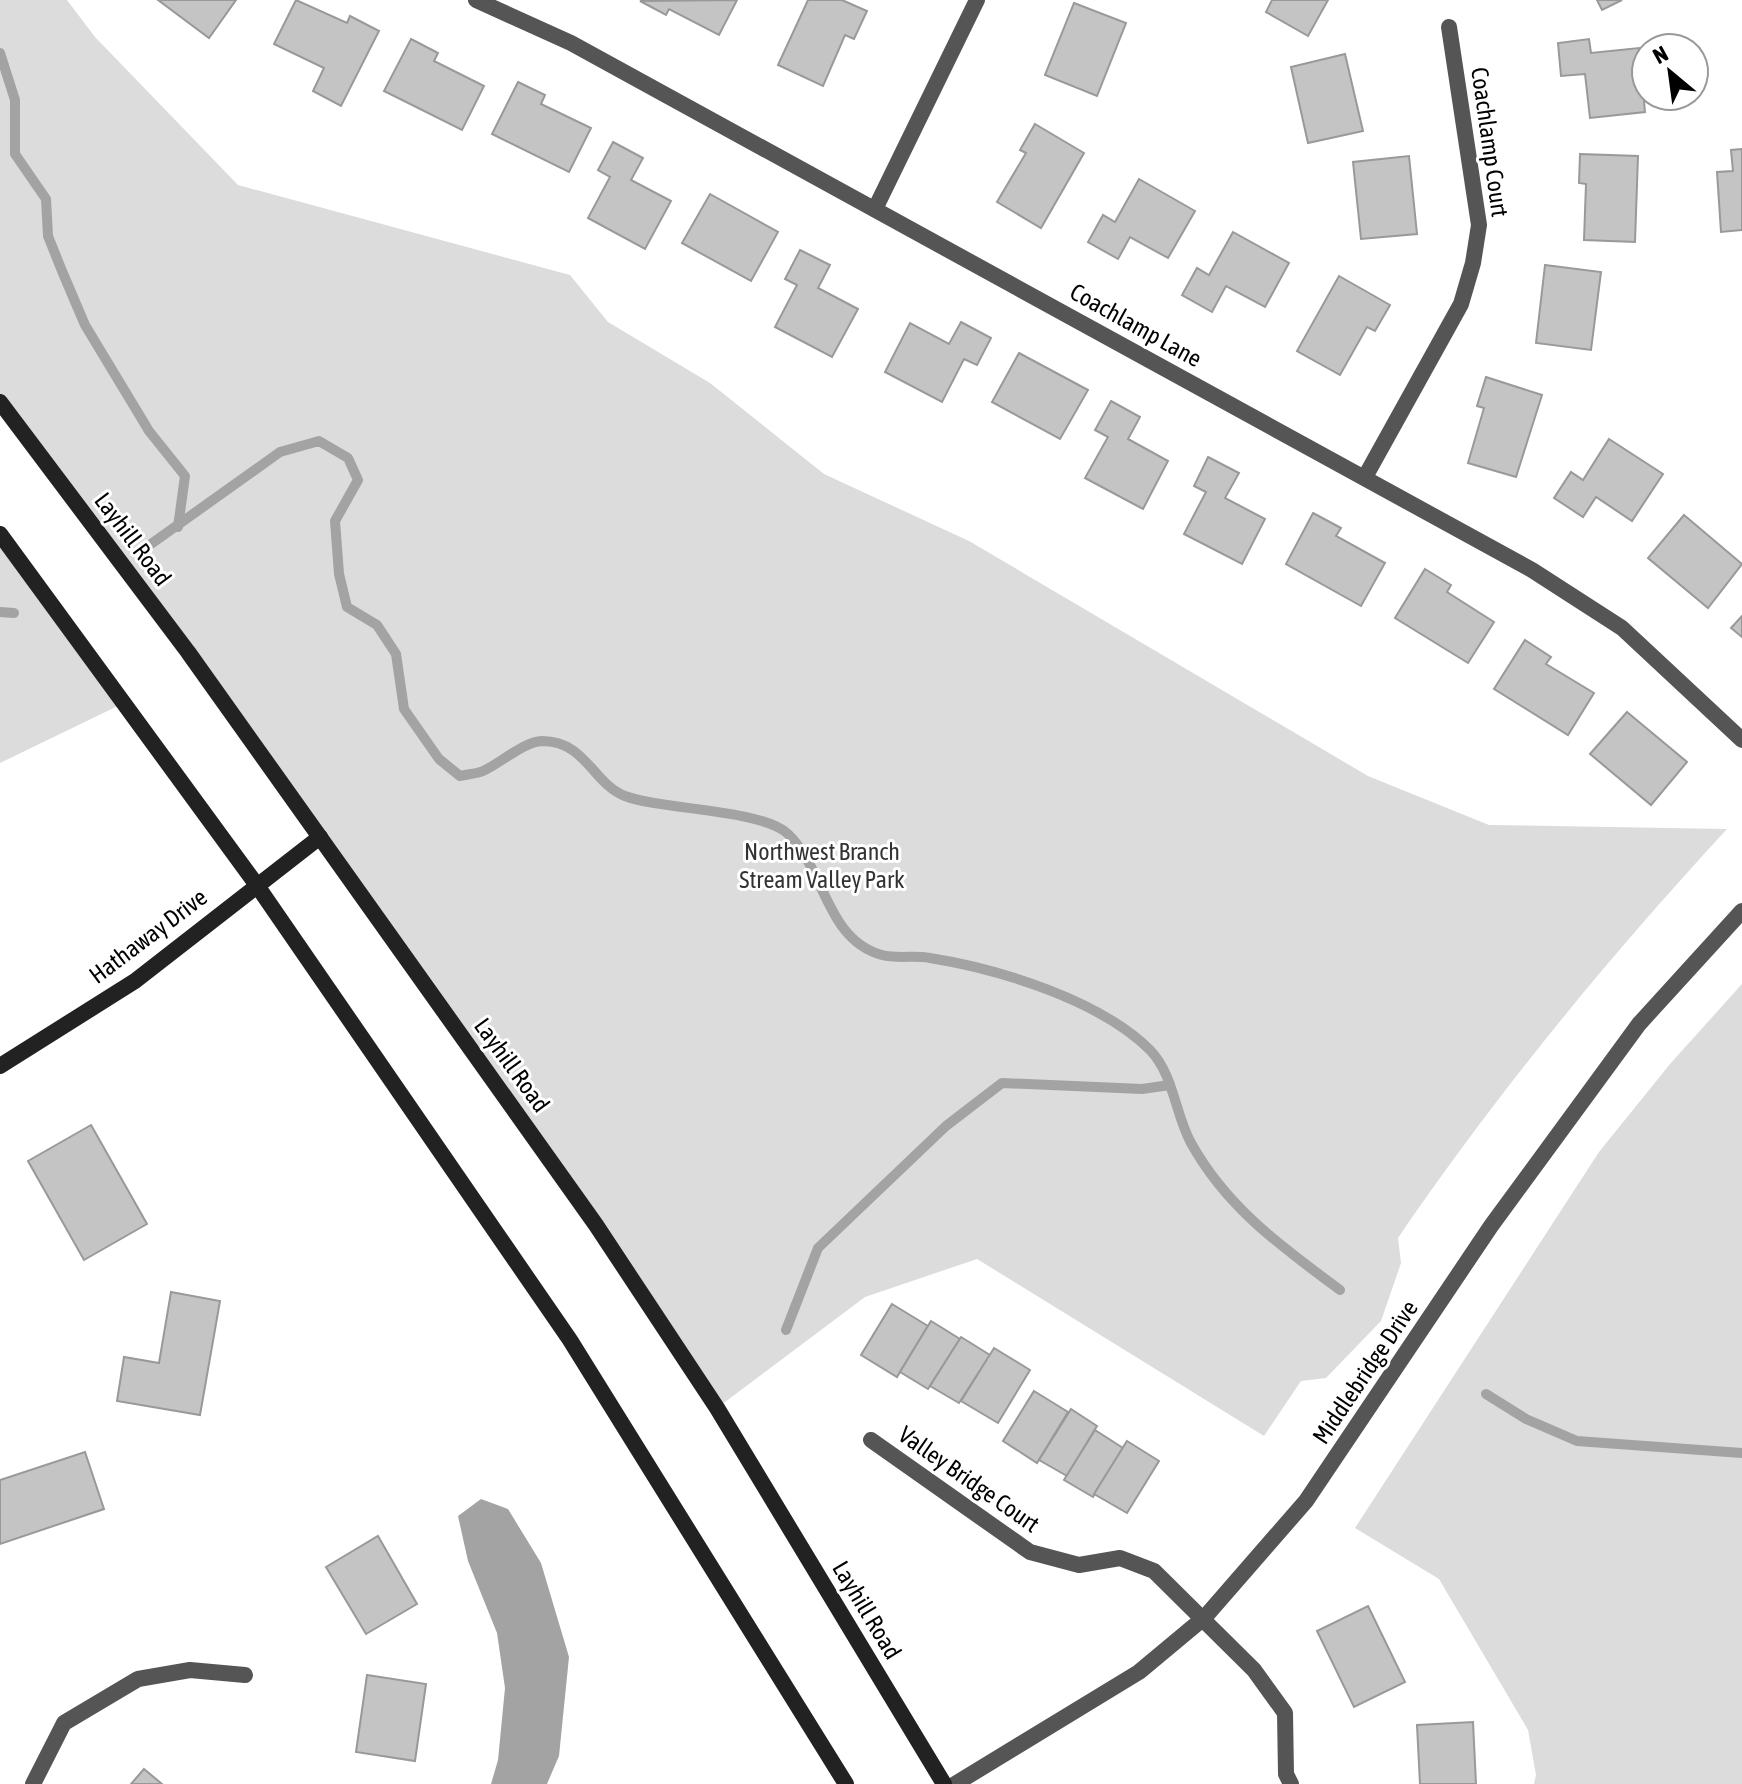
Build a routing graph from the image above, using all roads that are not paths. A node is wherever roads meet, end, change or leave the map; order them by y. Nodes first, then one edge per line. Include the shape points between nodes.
1 (476, 0) edge
2 (977, 0) edge
3 (1449, 27) dead end
4 (875, 209) junction
5 (0, 402) edge
6 (1365, 477) junction
7 (0, 534) edge
8 (1742, 740) edge
9 (320, 837) junction
10 (256, 884) junction
11 (1742, 911) edge
12 (0, 1066) edge
13 (871, 1440) dead end
14 (1205, 1617) junction
15 (245, 1675) dead end
16 (33, 1784) edge
17 (846, 1784) edge
18 (944, 1784) edge
19 (955, 1784) edge
20 (1291, 1784) edge

1 - 4 street, Coachlamp Lane via 571,43
2 - 4 street
3 - 6 street, Coachlamp Court via 1479,225 1473,263 1461,304
4 - 6 street, Coachlamp Lane
5 - 9 main road, Layhill Road
6 - 8 street, Coachlamp Lane via 1532,570 1622,628
7 - 10 main road
9 - 10 main road, Hathaway Drive
9 - 18 main road, Layhill Road via 614,1251 717,1408
10 - 12 main road, Hathaway Drive via 135,981
10 - 17 main road via 570,1340
11 - 14 street, Middlebridge Drive via 1639,1024 1491,1226 1306,1501
13 - 14 street, Valley Bridge Court via 1030,1552 1079,1565 1120,1558 1154,1571
14 - 19 street, Middlebridge Drive via 1139,1672
14 - 20 street, Valley Bridge Court via 1285,1713 1286,1774
15 - 16 street via 190,1670 138,1679 64,1723

